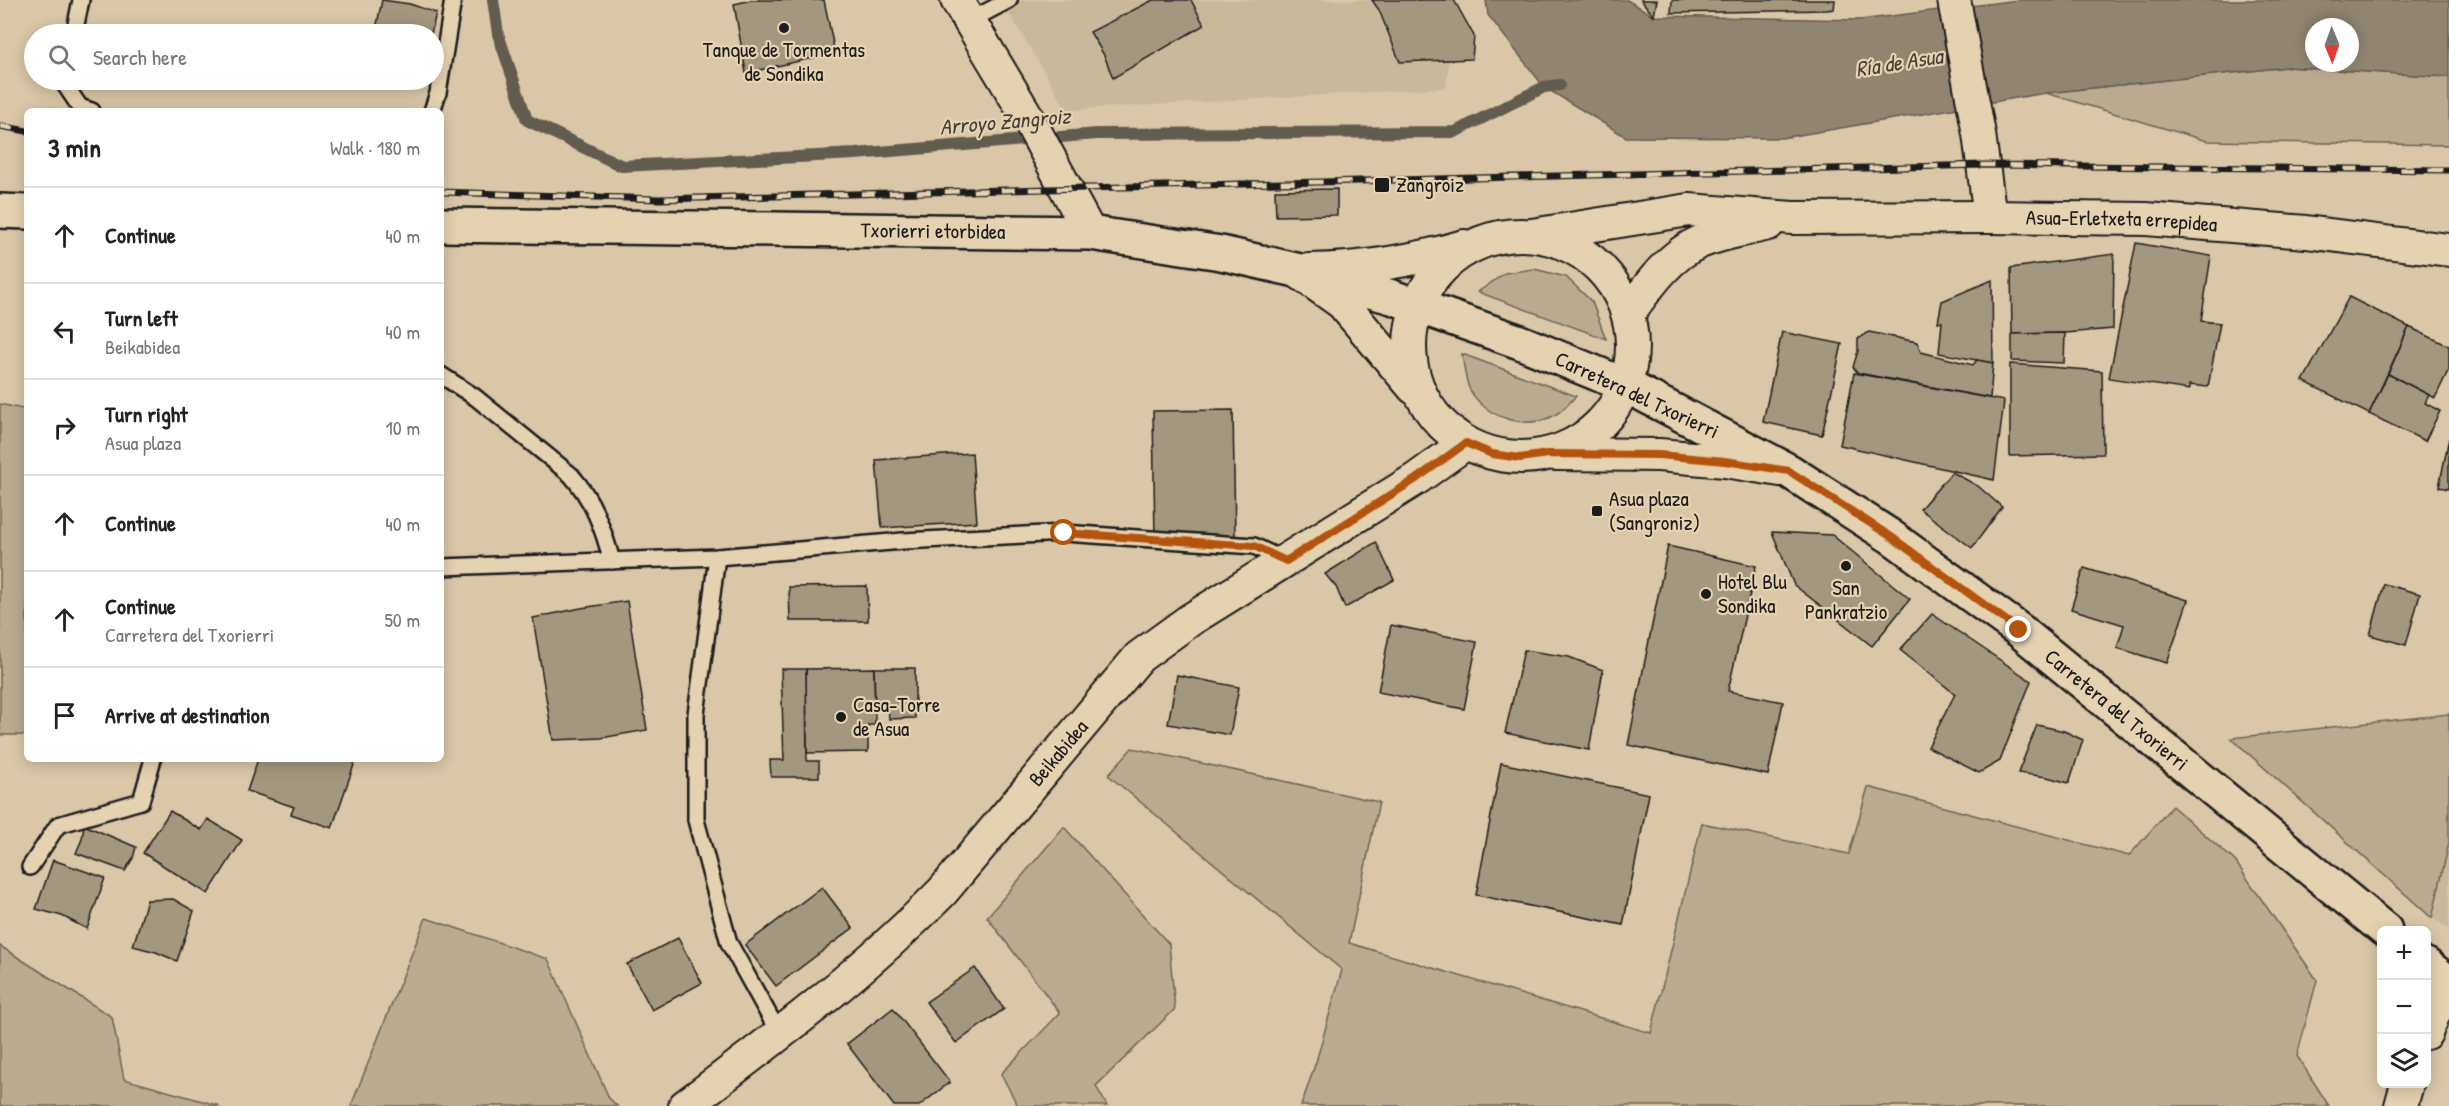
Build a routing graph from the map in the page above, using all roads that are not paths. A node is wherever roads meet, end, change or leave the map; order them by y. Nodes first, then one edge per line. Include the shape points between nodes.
1 (81, 0) edge
2 (453, 0) edge
3 (1009, 0) edge
4 (1954, 0) edge
5 (963, 11) edge
6 (76, 24) edge
7 (444, 56) edge
8 (68, 90) edge
9 (438, 90) edge
10 (83, 108) edge
11 (433, 108) edge
12 (0, 211) edge
13 (24, 212) edge
14 (1990, 217) junction
15 (1793, 218) junction
16 (444, 225) edge
17 (1090, 233) junction
18 (1532, 235) junction
19 (1485, 240) junction
20 (2449, 250) edge
21 (1296, 270) junction
22 (1416, 305) junction
23 (1628, 314) junction
24 (444, 377) edge
25 (1625, 385) junction
26 (1422, 398) junction
27 (1466, 443) junction
28 (1548, 454) junction
29 (1789, 471) junction
30 (717, 557) junction
31 (612, 561) junction
32 (1286, 561) junction
33 (444, 567) edge
34 (152, 762) edge
35 (30, 867) dead end
36 (2380, 926) edge
37 (2441, 977) edge
38 (2431, 1017) edge
39 (780, 1035) junction
40 (2406, 1088) edge
41 (691, 1104) edge
42 (2401, 1106) edge

1 - 6 lane
2 - 7 lane
3 - 5 lane
4 - 14 street
5 - 17 street via 1028,118
8 - 10 lane
9 - 11 lane
12 - 13 street
14 - 15 street, Asua-Erletxeta errepidea
14 - 20 street, Asua-Erletxeta errepidea via 2146,219 2306,232
15 - 18 street via 1689,210
15 - 23 street via 1699,242 1654,278
16 - 17 street, Txorierri etorbidea
17 - 21 street, Txorierri etorbidea
18 - 19 street
18 - 23 street via 1564,243 1592,260 1614,284
19 - 21 street via 1424,258 1347,269
19 - 22 street via 1456,255 1429,282
21 - 22 street, Txorierri etorbidea
21 - 26 street via 1342,303
22 - 25 street, Carretera del Txorierri
22 - 26 street via 1409,336 1411,368
23 - 25 street via 1633,350
24 - 31 lane via 475,397 571,475 595,509
25 - 28 street via 1614,407 1595,429
25 - 29 street, Carretera del Txorierri
26 - 27 street via 1441,423
27 - 28 street via 1492,454 1520,458
27 - 32 street, Beikabidea
28 - 29 street via 1659,455
29 - 36 street, Carretera del Txorierri via 1890,536 2019,630
30 - 31 lane
30 - 32 lane via 1064,533 1254,546
30 - 39 lane via 696,714 696,820 729,943
31 - 33 lane
32 - 39 street, Beikabidea via 1139,657 943,891 908,927
34 - 35 lane via 141,801 58,825
37 - 38 street
39 - 41 street, Beikabidea
40 - 42 street

